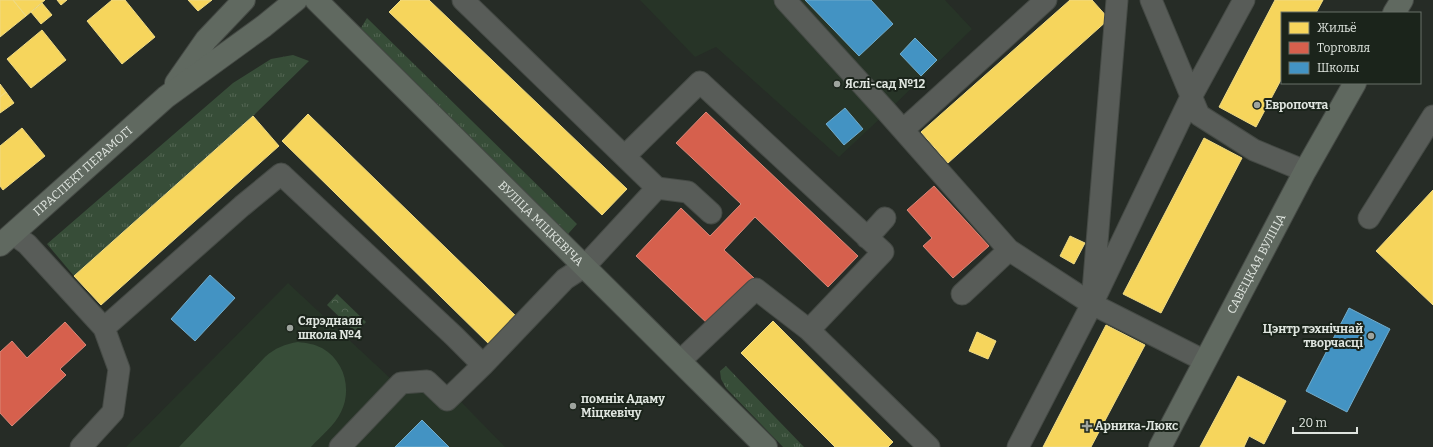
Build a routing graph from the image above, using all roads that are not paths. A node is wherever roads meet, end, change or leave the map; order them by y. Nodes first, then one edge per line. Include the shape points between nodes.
1 (244, 0) edge
2 (296, 0) edge
3 (316, 0) edge
4 (463, 0) edge
5 (785, 0) edge
6 (1046, 0) edge
7 (1117, 0) edge
8 (1151, 0) edge
9 (1244, 0) edge
10 (1402, 0) edge
11 (1395, 12) edge
12 (1354, 84) edge
13 (166, 97) junction
14 (1191, 97) junction
15 (1433, 116) edge
16 (903, 130) junction
17 (625, 156) junction
18 (1305, 171) junction
19 (657, 188) junction
20 (711, 213) dead end
21 (885, 218) dead end
22 (1369, 218) dead end
23 (867, 238) junction
24 (7, 240) edge
25 (1009, 250) junction
26 (585, 266) junction
27 (962, 294) dead end
28 (1092, 304) junction
29 (104, 328) junction
30 (809, 330) junction
31 (680, 361) junction
32 (1205, 361) junction
33 (483, 365) junction
34 (81, 447) edge
35 (340, 447) edge
36 (766, 447) edge
37 (929, 447) edge
38 (1018, 447) edge
39 (1160, 447) edge

1 - 13 main road, ПРАСПЕКТ ПЕРАМОГІ via 206,40
2 - 13 main road, ПРАСПЕКТ ПЕРАМОГІ
3 - 26 main road, ВУЛІЦА МІЦКЕВІЧА
4 - 17 lane
5 - 16 lane
6 - 16 lane
7 - 28 lane
8 - 14 lane
9 - 14 lane
10 - 11 main road
12 - 18 main road, САВЕЦКАЯ ВУЛІЦА
13 - 24 main road, ПРАСПЕКТ ПЕРАМОГІ
14 - 18 lane via 1199,115 1254,150
14 - 28 lane
15 - 22 lane
16 - 25 lane
17 - 19 lane
17 - 23 lane via 700,82
18 - 32 main road, САВЕЦКАЯ ВУЛІЦА
19 - 20 lane via 688,192
19 - 26 lane
21 - 23 lane
23 - 30 lane via 883,252
24 - 29 lane via 27,244
25 - 27 lane
25 - 28 lane
26 - 31 main road, ВУЛІЦА МІЦКЕВІЧА
26 - 33 lane via 565,279
28 - 32 lane
28 - 38 lane
29 - 33 lane via 281,174
29 - 34 lane via 119,368 113,412
30 - 31 lane via 756,288
30 - 37 lane
31 - 36 main road, ВУЛІЦА МІЦКЕВІЧА
32 - 39 main road, САВЕЦКАЯ ВУЛІЦА
33 - 35 lane via 448,400 427,381 401,383

